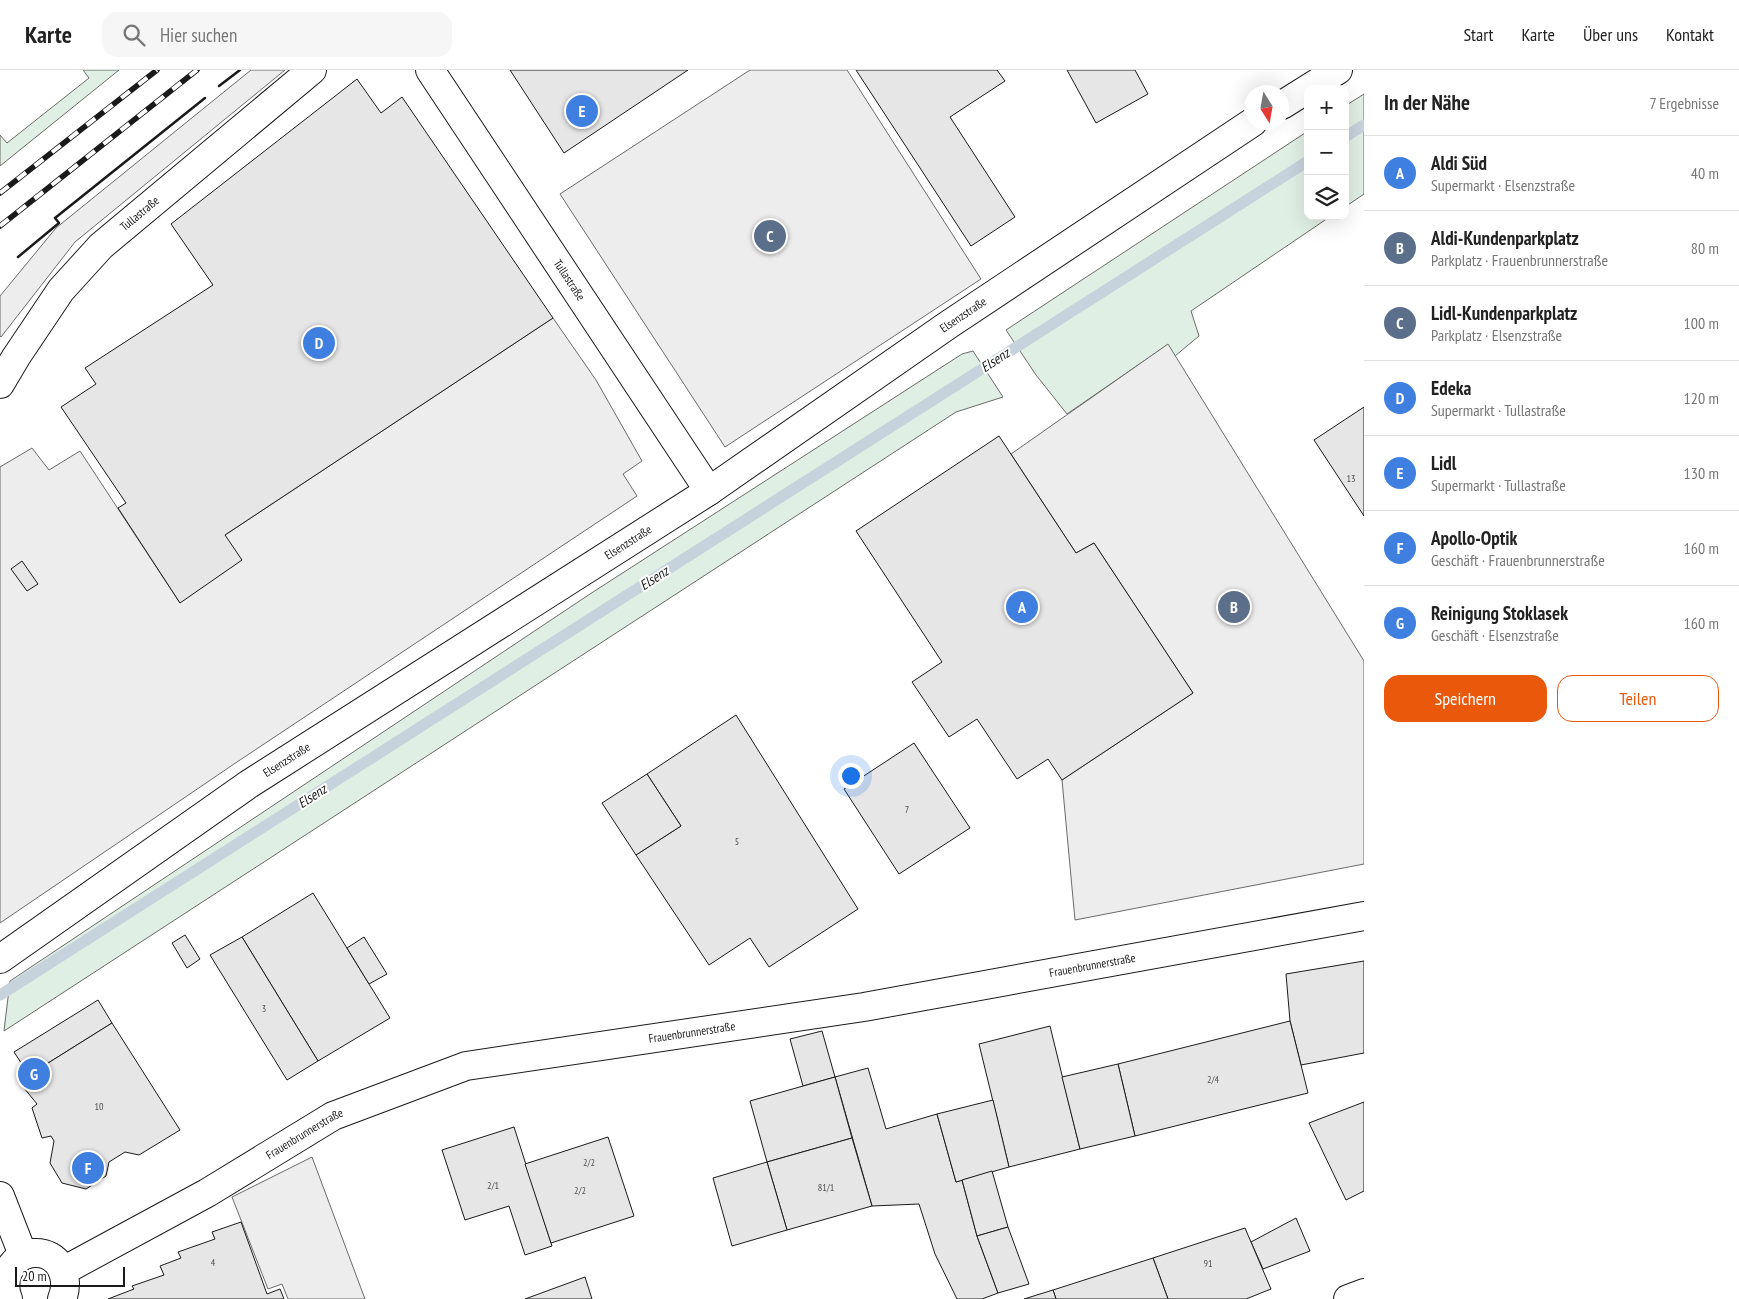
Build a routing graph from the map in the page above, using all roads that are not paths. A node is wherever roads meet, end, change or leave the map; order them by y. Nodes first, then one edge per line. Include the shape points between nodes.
1 (312, 70) edge
2 (430, 70) edge
3 (1338, 70) edge
4 (1289, 101) edge
5 (1244, 128) edge
6 (0, 384) edge
7 (709, 491) junction
8 (1364, 916) edge
9 (0, 959) edge
10 (0, 1196) edge
11 (23, 1256) junction
12 (63, 1271) junction
13 (1364, 1293) edge
14 (8, 1299) edge
15 (62, 1299) edge
16 (1348, 1299) edge

1 - 6 street, Tullastraße via 101,246 61,290
2 - 7 street, Tullastraße
3 - 4 street
5 - 7 street, Elsenzstraße via 948,325
7 - 9 street, Elsenzstraße via 249,784
8 - 12 street, Frauenbrunnerstraße via 864,1007 466,1066 333,1116 207,1193
10 - 11 street
11 - 12 street via 42,1254
11 - 14 street via 8,1268 4,1276
12 - 15 street via 66,1289
13 - 16 street

